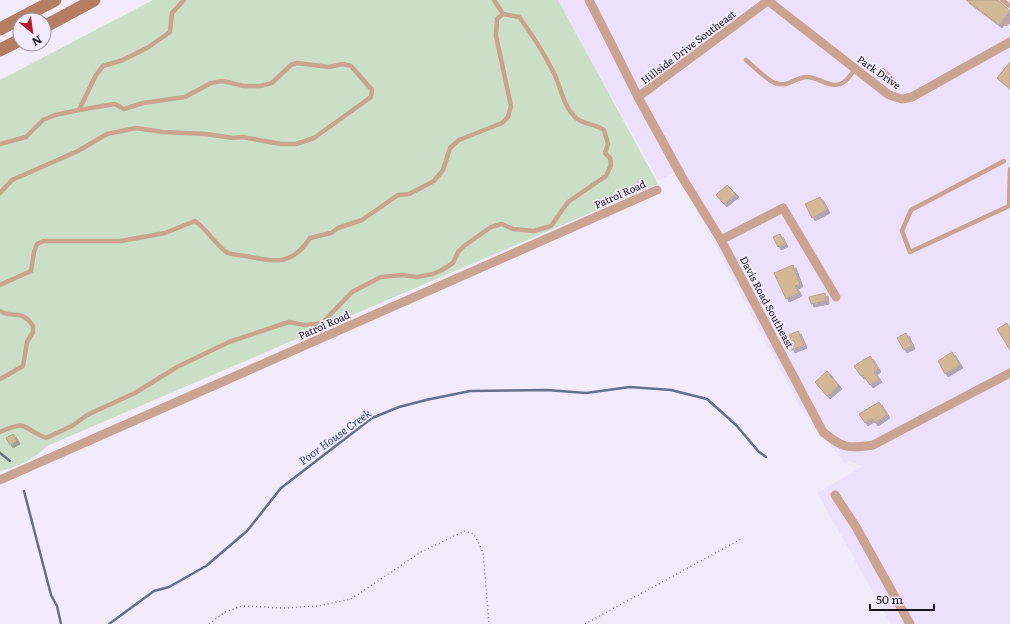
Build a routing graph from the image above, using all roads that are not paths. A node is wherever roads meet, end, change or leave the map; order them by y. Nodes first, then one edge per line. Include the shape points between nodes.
1 (55, 0) edge
2 (94, 0) edge
3 (184, 0) edge
4 (494, 0) edge
5 (589, 0) edge
6 (768, 0) edge
7 (1002, 0) edge
8 (1010, 6) edge
9 (503, 14) junction
10 (1010, 20) edge
11 (52, 23) edge
12 (1006, 24) dead end
13 (0, 29) edge
14 (1010, 42) edge
15 (12, 44) edge
16 (0, 50) edge
17 (746, 60) dead end
18 (855, 69) junction
19 (638, 98) junction
20 (79, 110) junction
21 (0, 144) edge
22 (1004, 160) dead end
23 (1010, 169) edge
24 (657, 190) dead end
25 (0, 192) edge
26 (721, 240) junction
27 (0, 285) edge
28 (836, 297) dead end
29 (0, 311) edge
30 (1010, 373) edge
31 (0, 379) edge
32 (0, 432) edge
33 (0, 480) edge
34 (835, 495) dead end
35 (910, 624) edge

1 - 13 main road
2 - 11 main road
3 - 20 lane via 172,13 170,32 146,48 103,66
4 - 9 lane
5 - 19 street, Davis Road Southeast
6 - 18 street, Park Drive
6 - 19 street, Hillside Drive Southeast
7 - 8 lane
9 - 27 lane via 497,19 496,36 511,106 508,117 502,123 458,140 450,148 443,170 434,181 409,194 398,195 362,220 310,238 303,249 281,261 228,253 195,221 165,233 121,241 44,241 37,244 31,271
9 - 32 lane via 518,17 531,33 554,73 568,107 575,117 604,130 608,144 605,153 610,158 611,165 606,176 568,202 551,226 534,231 512,229 502,224 491,227 464,246 453,263 442,270 417,277 402,275 381,278 352,292 322,323 305,325 289,322 228,342 46,438 29,427 18,424
10 - 12 lane
14 - 18 street, Park Drive via 912,97 902,99 889,95
15 - 16 main road
17 - 18 lane via 774,83 789,85 800,78 808,77 839,84
19 - 26 street, Davis Road Southeast
20 - 21 lane via 43,120 26,137
20 - 25 lane via 115,104 124,109 143,103 185,97 211,83 224,81 244,86 260,86 272,83 297,63 351,66 372,90 371,97 320,134 296,144 132,128 107,134 78,151 12,180
22 - 23 lane via 911,210 902,231 910,252 1009,206
24 - 33 street, Patrol Road
26 - 28 street via 783,208
26 - 30 street, Davis Road Southeast via 823,432 845,448 873,445
29 - 31 lane via 21,314 33,326 33,332 27,342 23,366
34 - 35 street

